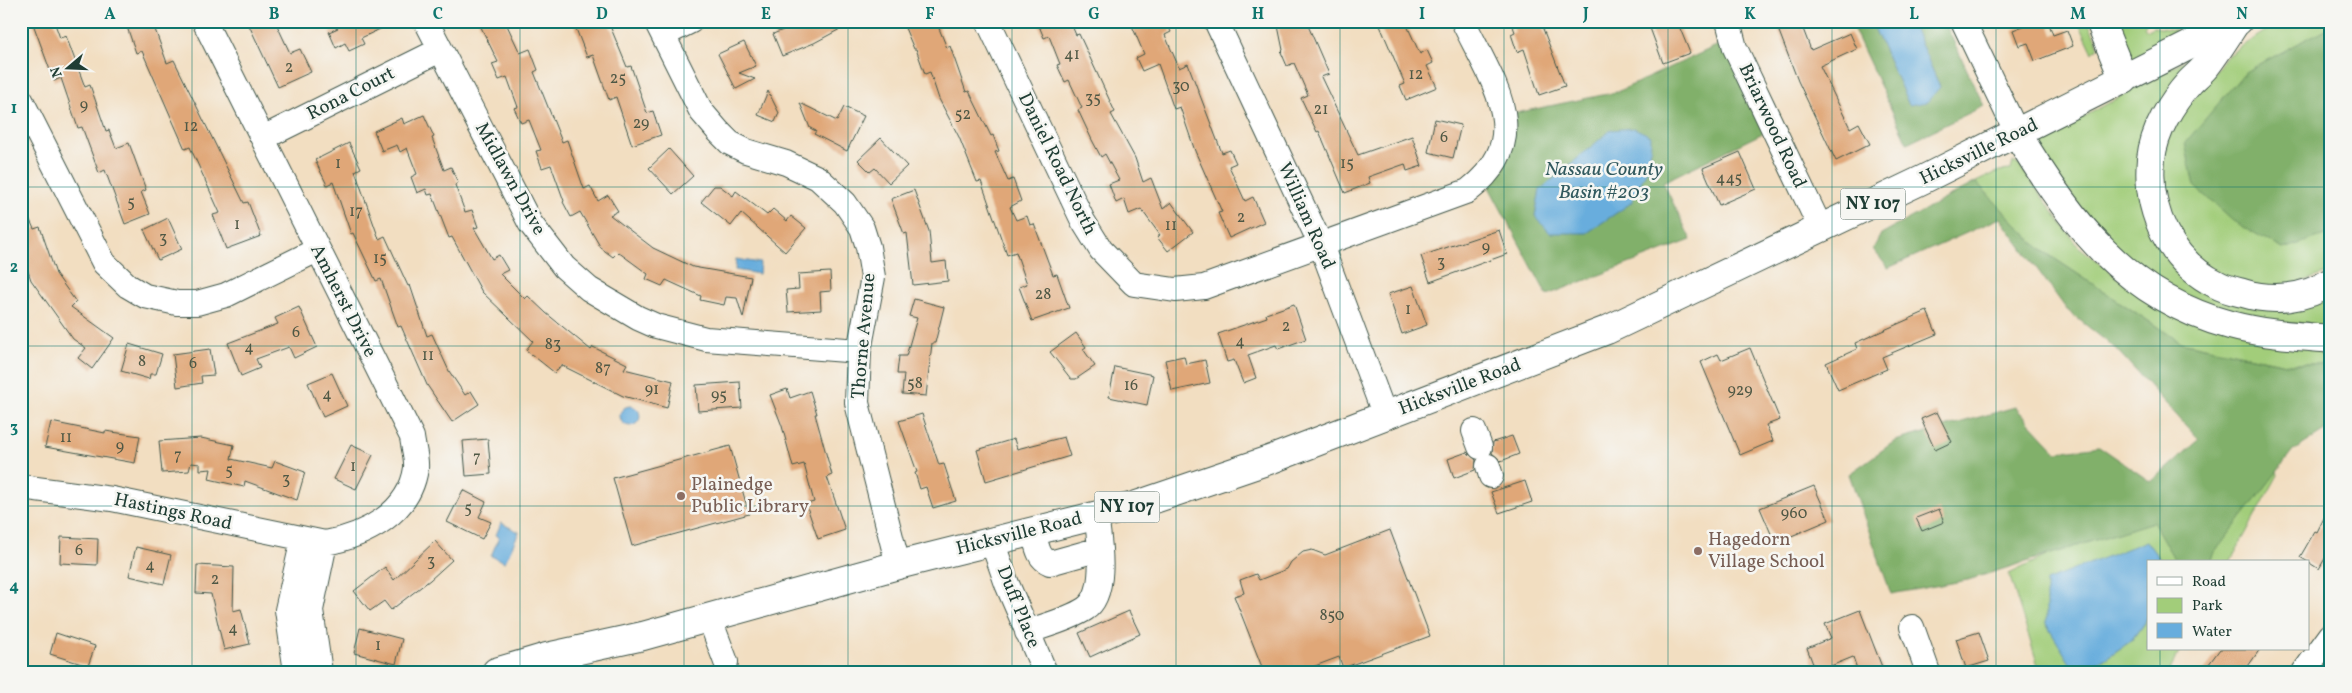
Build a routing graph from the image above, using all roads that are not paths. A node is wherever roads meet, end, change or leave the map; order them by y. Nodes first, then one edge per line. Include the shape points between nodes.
1 (204, 21) edge
2 (426, 21) edge
3 (691, 21) edge
4 (988, 21) edge
5 (1216, 21) edge
6 (1462, 21) edge
7 (1728, 21) edge
8 (1962, 21) edge
9 (2100, 21) edge
10 (2205, 21) edge
11 (2237, 22) edge
12 (660, 28) edge
13 (440, 50) junction
14 (2124, 80) junction
15 (21, 100) edge
16 (2017, 133) junction
17 (263, 138) junction
18 (1821, 229) junction
19 (1321, 244) junction
20 (317, 250) junction
21 (2331, 282) edge
22 (2331, 339) edge
23 (859, 351) junction
24 (1385, 416) junction
25 (21, 487) edge
26 (1096, 514) junction
27 (1033, 531) junction
28 (314, 541) junction
29 (986, 543) junction
30 (1100, 549) junction
31 (898, 565) junction
32 (709, 617) junction
33 (1912, 627) dead end
34 (1027, 632) junction
35 (2331, 635) edge
36 (638, 637) junction
37 (726, 662) dead end
38 (296, 672) edge
39 (320, 672) edge
40 (496, 672) edge
41 (570, 672) edge
42 (1045, 672) edge
43 (1928, 672) edge
44 (2304, 672) edge

1 - 17 street, Amherst Drive
2 - 13 street, Midlawn Drive
3 - 12 street
4 - 19 street, Daniel Road North via 1083,221 1132,293 1204,287
5 - 19 street, William Road
6 - 19 street, Daniel Road North via 1502,107 1505,130 1494,166 1468,191
7 - 18 street, Briarwood Road via 1735,48
8 - 16 street
9 - 14 main road
10 - 11 main road
11 - 14 main road, Hicksville Road / NY 107
11 - 21 main road via 2205,67 2168,110 2157,134 2151,158 2150,189 2161,229 2193,270 2218,286 2255,297 2275,298 2296,297
12 - 23 street, Thorne Avenue via 701,111 718,131 746,151 786,163 818,178 846,203 862,228 873,277
13 - 17 street, Rona Court
13 - 23 street, Midlawn Drive via 530,223 564,267 589,289 656,326 706,339
14 - 16 main road, Hicksville Road / NY 107
15 - 20 street via 104,263 128,286 145,296 177,303 197,303 226,296
16 - 18 main road, Hicksville Road / NY 107
16 - 22 main road via 2042,174 2089,238 2143,285 2180,307 2229,325 2276,335
17 - 20 street, Amherst Drive
18 - 24 main road, Hicksville Road / NY 107 via 1607,330
19 - 24 street, William Road
20 - 28 street, Amherst Drive via 412,438 416,466 413,486 395,511 350,538
23 - 31 street, Thorne Avenue via 857,403
24 - 26 main road, Hicksville Road / NY 107 via 1134,506
25 - 28 street, Hastings Road via 112,499
26 - 27 main road, Hicksville Road / NY 107
26 - 30 street
27 - 29 main road, Hicksville Road / NY 107
27 - 30 street via 1040,556 1050,563
28 - 38 street via 287,610
28 - 39 street via 311,610
29 - 31 main road, Hicksville Road
29 - 34 street, Duff Place
30 - 34 street via 1099,589 1086,609
31 - 32 main road, Hicksville Road
32 - 36 main road, Hicksville Road
32 - 37 street
33 - 43 street
34 - 42 street, Duff Place
35 - 44 street
36 - 40 main road, Hicksville Road
36 - 41 main road, Hicksville Road

